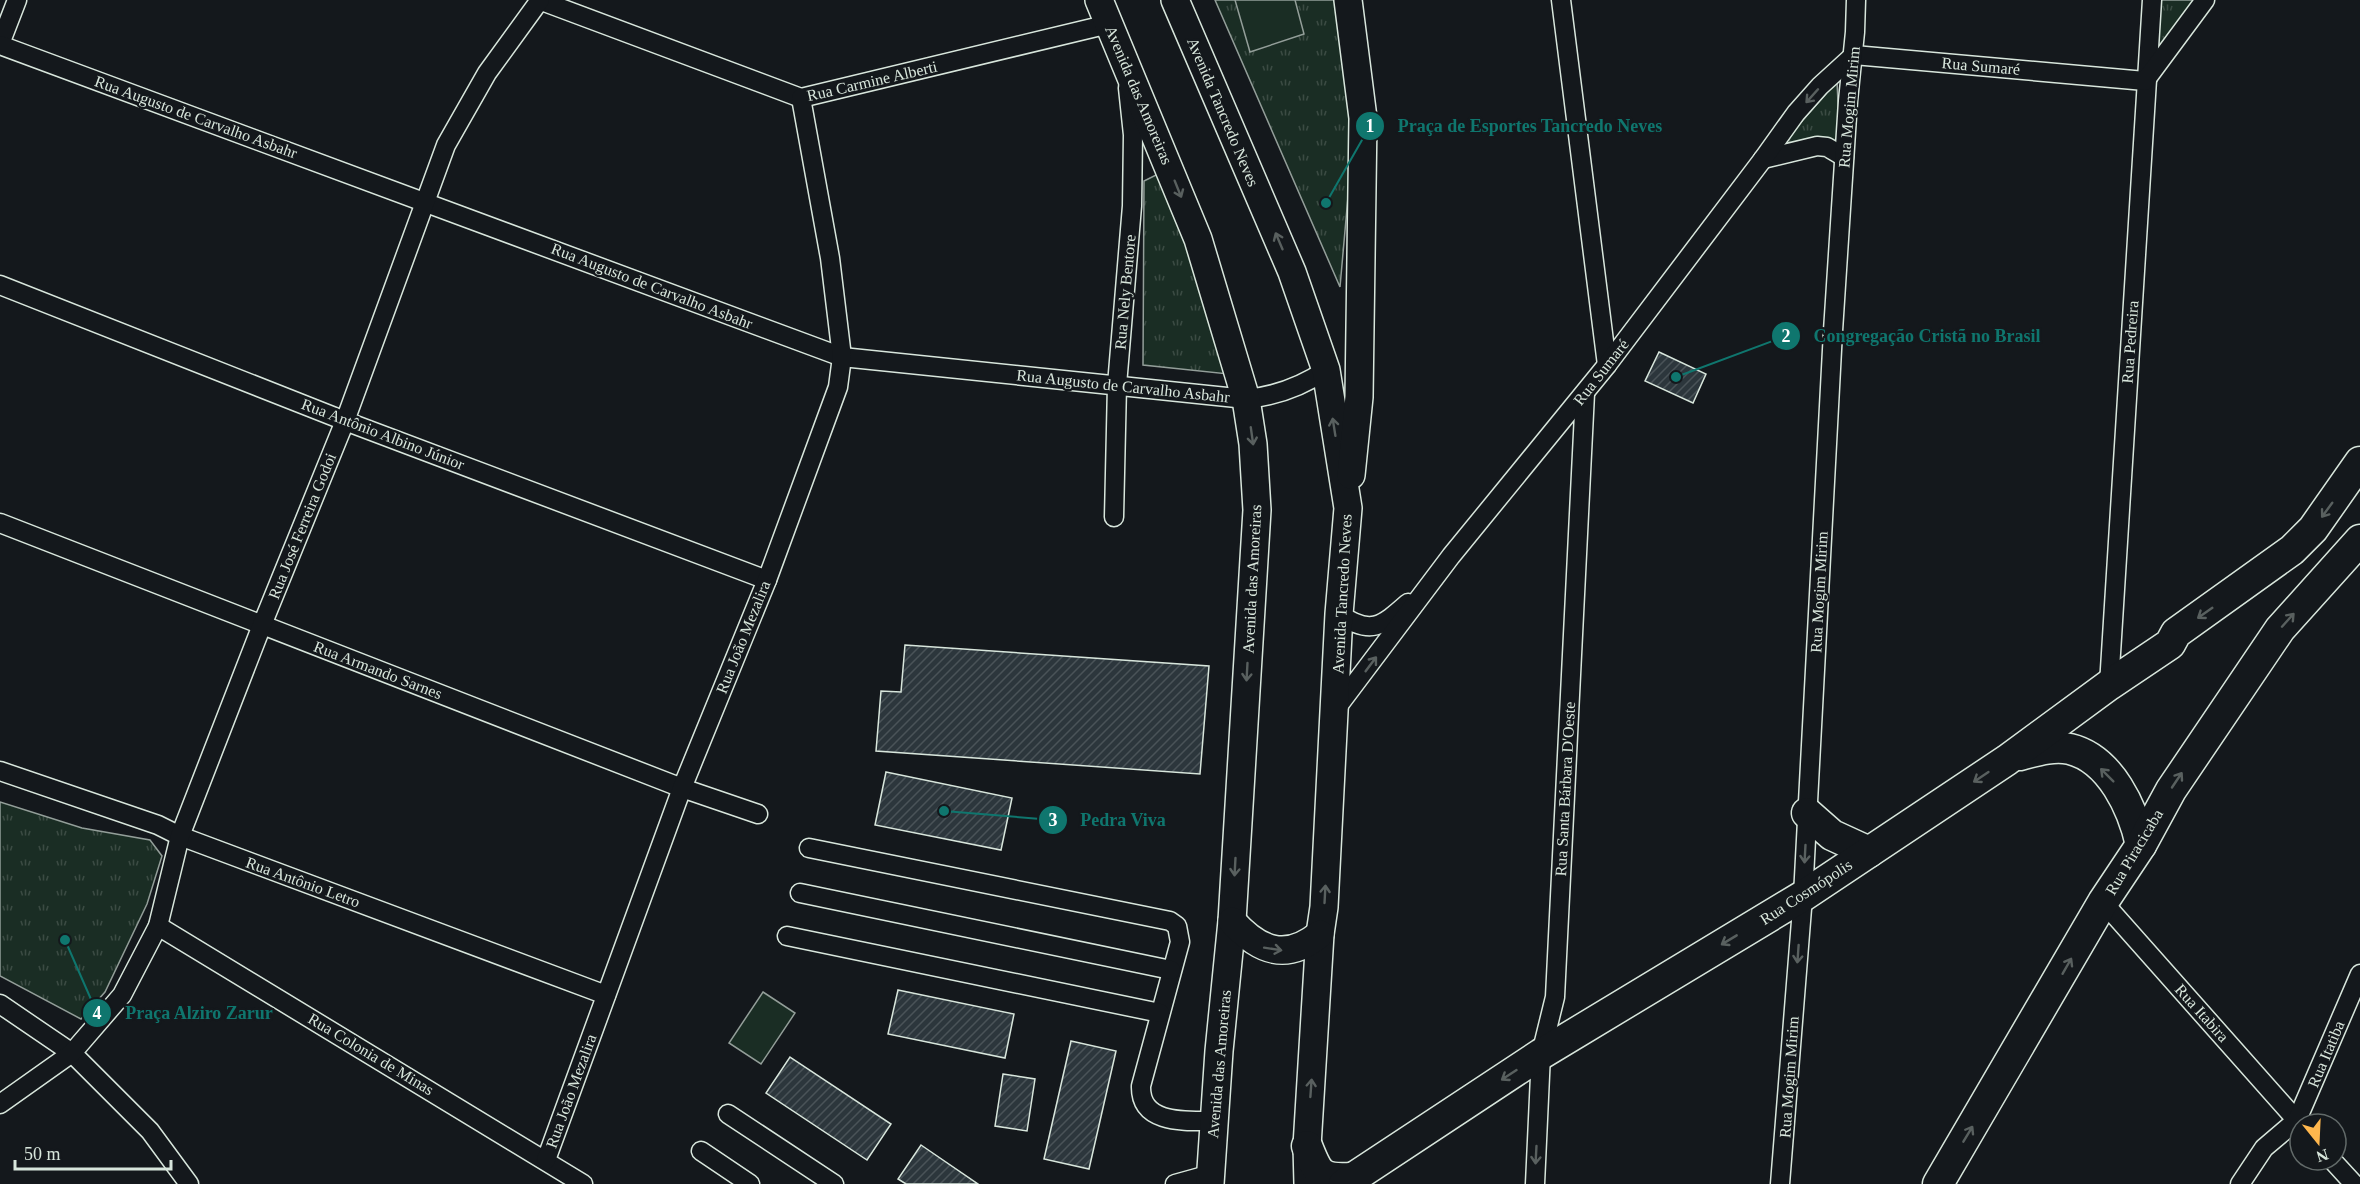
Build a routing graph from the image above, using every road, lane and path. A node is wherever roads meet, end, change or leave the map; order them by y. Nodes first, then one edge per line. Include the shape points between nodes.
1 (17, 0) edge
2 (540, 0) edge
3 (1175, 0) edge
4 (1348, 0) edge
5 (1561, 0) edge
6 (2152, 0) edge
7 (2205, 0) edge
8 (1854, 1) edge
9 (1104, 12) edge
10 (0, 45) edge
11 (1854, 55) junction
12 (1126, 68) junction
13 (2145, 81) junction
14 (801, 98) junction
15 (1844, 157) junction
16 (1763, 159) junction
17 (425, 201) junction
18 (1362, 278) junction
19 (0, 285) edge
20 (842, 357) junction
21 (1607, 365) junction
22 (1326, 370) junction
23 (1117, 385) junction
24 (1585, 393) junction
25 (1246, 399) junction
26 (345, 421) junction
27 (2360, 462) edge
28 (1348, 508) junction
29 (1114, 517) dead end
30 (0, 523) edge
31 (2360, 540) edge
32 (767, 580) junction
33 (1435, 580) junction
34 (1339, 614) junction
35 (261, 625) junction
36 (2109, 685) junction
37 (1335, 710) junction
38 (2007, 760) junction
39 (0, 771) edge
40 (682, 788) junction
41 (1807, 813) junction
42 (758, 814) dead end
43 (180, 836) junction
44 (2141, 845) junction
45 (809, 848) dead end
46 (1869, 852) junction
47 (800, 892) dead end
48 (1803, 896) junction
49 (2103, 902) junction
50 (1232, 921) junction
51 (158, 926) junction
52 (1320, 934) junction
53 (787, 936) dead end
54 (1171, 970) junction
55 (2360, 974) edge
56 (606, 995) junction
57 (0, 1004) edge
58 (1160, 1013) junction
59 (72, 1053) junction
60 (1541, 1054) junction
61 (0, 1104) edge
62 (2289, 1112) edge
63 (2302, 1112) edge
64 (728, 1114) dead end
65 (1214, 1121) junction
66 (2288, 1130) edge
67 (1307, 1146) junction
68 (701, 1151) dead end
69 (546, 1160) junction
70 (2343, 1172) edge
71 (1210, 1179) edge
72 (1348, 1181) edge
73 (189, 1184) edge
74 (584, 1184) edge
75 (750, 1184) edge
76 (834, 1184) edge
77 (1175, 1184) edge
78 (1308, 1184) edge
79 (1535, 1184) edge
80 (1780, 1184) edge
81 (1938, 1184) edge
82 (2240, 1184) edge
83 (2354, 1184) edge

1 - 10 street
2 - 14 street, Rua Carmine Alberti
2 - 17 street, Rua José Ferreira Godoi via 487,73 446,145
22 -> 3 main road, Avenida Tancredo Neves via 1292,272
4 - 18 main road via 1363,118
5 - 21 street
6 - 13 street, Rua Pedreira
7 - 13 street
8 - 11 street, Rua Mogim Mirim
9 - 12 main road, Avenida das Amoreiras
9 - 14 street, Rua Carmine Alberti
10 - 17 street, Rua Augusto de Carvalho Asbahr
11 - 13 street, Rua Sumaré
11 - 15 street, Rua Mogim Mirim
11 -> 16 street, Rua Sumaré via 1796,113
12 - 23 street, Rua Nely Bentore via 1132,135 1132,206
12 -> 25 main road, Avenida das Amoreiras via 1198,239
13 - 36 street, Rua Pedreira
14 - 20 street, Rua João Mezalira via 830,258
15 - 16 street via 1817,146
15 - 41 street, Rua Mogim Mirim
16 - 21 street, Rua Sumaré
17 - 20 street, Rua Augusto de Carvalho Asbahr
17 - 26 street, Rua José Ferreira Godoi
18 - 22 main road via 1344,342
18 - 28 main road via 1359,397
19 - 26 street, Rua Antônio Albino Júnior
20 - 23 street, Rua Augusto de Carvalho Asbahr
20 - 32 street, Rua João Mezalira via 838,387
21 - 24 street, Rua Sumaré
22 - 25 street, Rua Augusto de Carvalho Asbahr via 1280,393
28 -> 22 main road, Avenida Tancredo Neves
23 - 25 street, Rua Augusto de Carvalho Asbahr
23 - 29 street, Rua Nely Bentore
24 - 33 street, Rua Sumaré
24 - 60 street, Rua Santa Bárbara D'Oeste via 1555,997
25 -> 50 main road, Avenida das Amoreiras via 1257,510
26 - 32 street, Rua Antônio Albino Júnior
26 - 35 street, Rua José Ferreira Godoi
27 -> 36 main road, Rua Cosmópolis via 2313,530 2292,550 2176,633 2170,644
28 - 34 main road, Avenida Tancredo Neves
30 - 35 street, Rua Armando Sarnes
44 -> 31 main road, Rua Piracicaba via 2171,789 2280,629
32 - 40 street, Rua João Mezalira
33 - 34 street, Rua Sumaré via 1384,624 1364,627
37 -> 33 street, Rua Sumaré
34 - 37 main road, Avenida Tancredo Neves
35 - 40 street, Rua Armando Sarnes
35 - 43 street, Rua José Ferreira Godoi
36 - 38 main road, Rua Cosmópolis
52 -> 37 main road, Avenida Tancredo Neves
44 -> 38 main road via 2127,802 2112,780 2081,753 2052,748
38 -> 46 main road, Rua Cosmópolis
39 - 43 street, Rua Antônio Letro
40 - 42 street, Rua Armando Sarnes
40 - 56 street, Rua João Mezalira
41 - 46 main road via 1832,835
41 -> 48 street, Rua Mogim Mirim
43 - 51 street, Rua José Ferreira Godoi
43 - 56 street, Rua Antônio Letro
44 - 49 main road, Rua Piracicaba
45 - 54 street via 1170,921 1177,926 1180,937
46 - 48 main road, Rua Cosmópolis
47 - 54 street
48 -> 60 main road, Rua Cosmópolis
48 -> 80 street, Rua Mogim Mirim
49 - 62 street, Rua Itabira
81 -> 49 main road, Rua Piracicaba
50 -> 52 main road via 1246,937 1266,949 1285,951 1309,943
50 - 65 main road, Avenida das Amoreiras
51 - 59 street, Rua José Ferreira Godoi via 122,995
51 - 69 street, Rua Colonia de Minas
67 -> 52 main road, Avenida Tancredo Neves
53 - 58 street
54 - 58 street
55 - 63 street, Rua Itatiba
56 - 69 street, Rua João Mezalira
57 - 59 street
58 - 65 street via 1142,1086 1146,1104 1152,1113 1166,1118
59 - 61 street, Rua José Ferreira Godoi
59 - 73 street via 150,1131
60 -> 72 main road, Rua Cosmópolis
60 -> 79 street, Rua Santa Bárbara D'Oeste
64 - 76 street
65 - 71 main road, Avenida das Amoreiras
66 - 82 street, Rua Itatiba via 2264,1148
67 - 72 main road via 1322,1175
67 - 78 main road, Avenida Tancredo Neves
68 - 75 street
69 - 74 street, Rua Colonia de Minas
70 - 83 street
71 - 77 street

